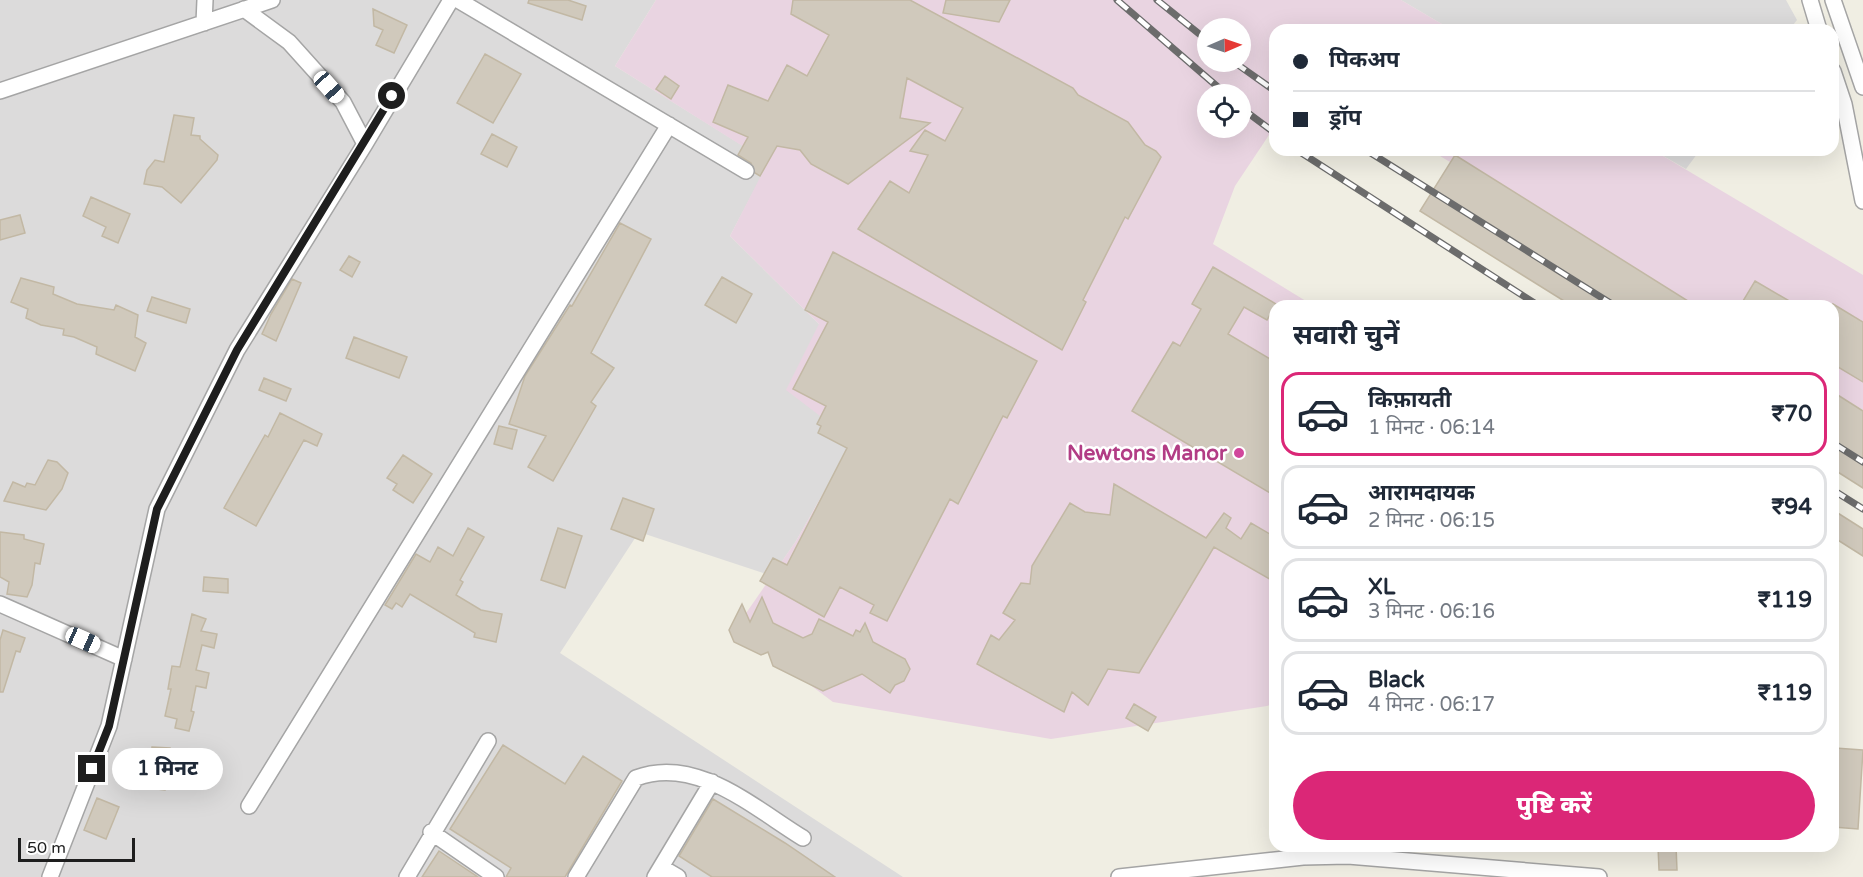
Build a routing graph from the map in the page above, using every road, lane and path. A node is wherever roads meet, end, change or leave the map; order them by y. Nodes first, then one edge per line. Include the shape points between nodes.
1 (205, 0) edge
2 (272, 0) edge
3 (451, 0) edge
4 (458, 0) edge
5 (1810, 0) edge
6 (1833, 0) edge
7 (244, 9) junction
8 (204, 23) junction
9 (1817, 24) edge
10 (1857, 48) edge
11 (1863, 87) edge
12 (1839, 89) edge
13 (0, 92) edge
14 (669, 125) junction
15 (365, 144) junction
16 (746, 171) dead end
17 (1863, 201) edge
18 (0, 603) edge
19 (124, 659) junction
20 (488, 741) dead end
21 (712, 782) junction
22 (249, 806) dead end
23 (431, 832) junction
24 (803, 838) dead end
25 (658, 872) edge
26 (50, 877) edge
27 (407, 877) edge
28 (496, 877) edge
29 (576, 877) edge
30 (678, 877) edge
31 (1119, 877) edge
32 (1599, 877) edge

1 - 8 street
2 - 7 street
3 - 15 street
4 - 14 street
5 - 9 street
6 - 10 street
7 - 8 street
7 - 15 street via 289,42 343,102
8 - 13 street
10 - 11 street
12 - 17 street
14 - 16 street
14 - 22 street
15 - 19 street via 237,350 157,509
18 - 19 street
19 - 26 street via 109,726
20 - 23 street
21 - 24 street
21 - 25 street
21 - 29 street via 681,772 652,772 636,778
23 - 27 street
23 - 28 street
25 - 30 street
31 - 32 street via 1303,857 1348,856

